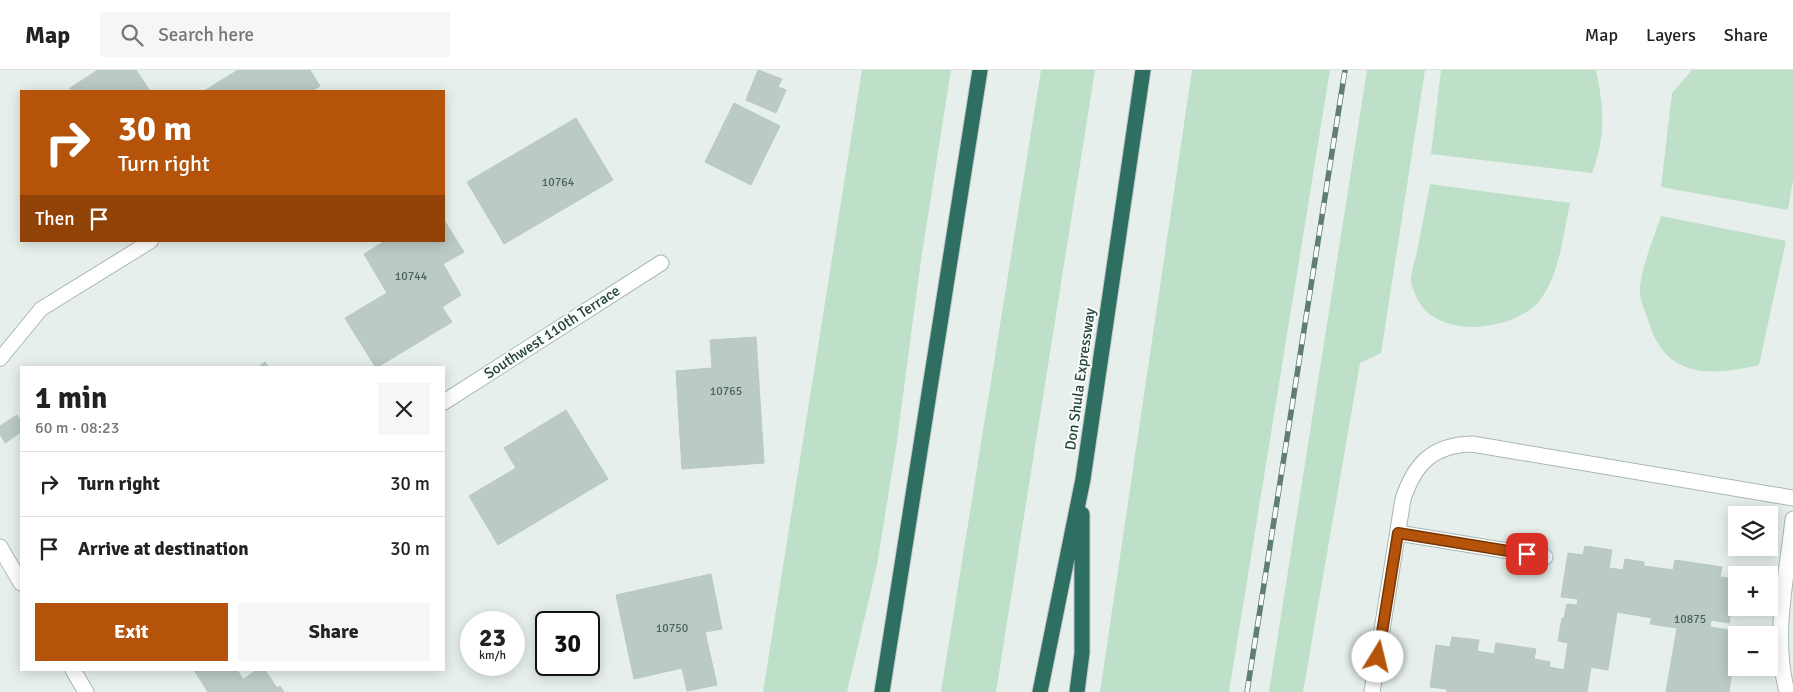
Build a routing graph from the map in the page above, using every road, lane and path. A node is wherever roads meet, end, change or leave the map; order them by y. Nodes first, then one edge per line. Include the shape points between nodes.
1 (980, 70) edge
2 (1143, 70) edge
3 (149, 242) edge
4 (661, 263) dead end
5 (0, 359) edge
6 (445, 401) edge
7 (1083, 479) junction
8 (1793, 498) edge
9 (1793, 519) edge
10 (1398, 533) junction
11 (0, 547) edge
12 (1545, 557) dead end
13 (20, 581) edge
14 (890, 635) junction
15 (74, 671) edge
16 (86, 692) edge
17 (871, 692) edge
18 (882, 692) edge
19 (1040, 692) edge
20 (1077, 692) edge
21 (1372, 692) edge
22 (1787, 692) edge

1 - 14 highway
2 - 7 highway, Don Shula Expressway
3 - 5 lane via 41,309
4 - 6 street, Southwest 110th Terrace
7 - 19 highway, Don Shula Expressway
7 - 20 highway via 1082,653
8 - 10 street via 1472,444 1450,445 1426,458 1410,478
9 - 22 street via 1781,614 1781,648
10 - 12 street
10 - 21 street
11 - 13 street
14 - 17 highway
14 - 18 highway
15 - 16 street

